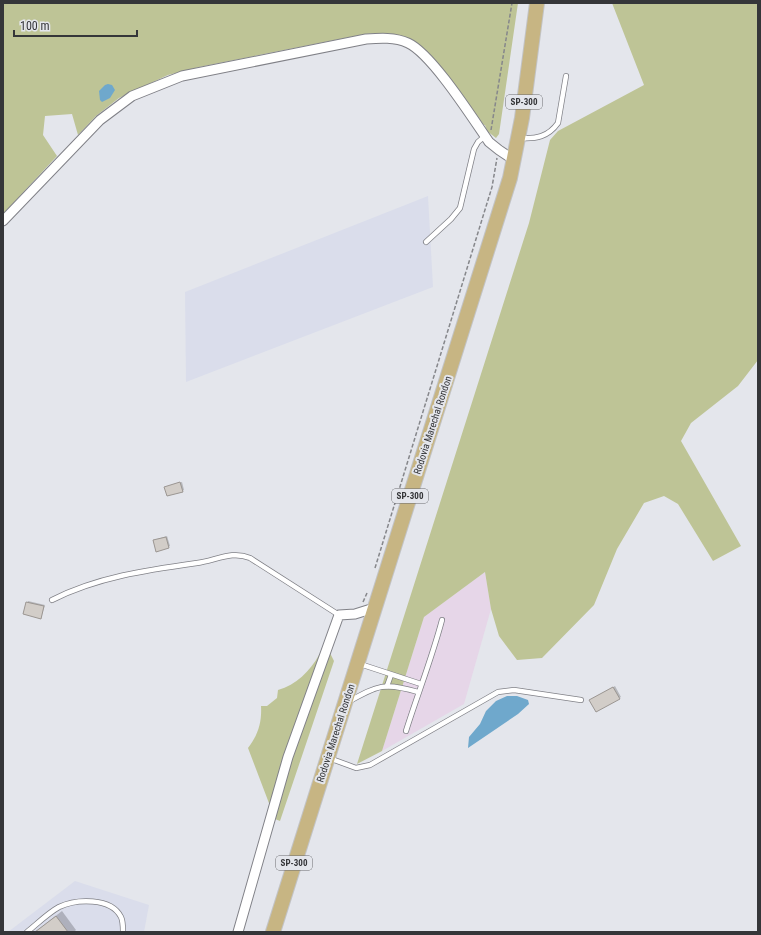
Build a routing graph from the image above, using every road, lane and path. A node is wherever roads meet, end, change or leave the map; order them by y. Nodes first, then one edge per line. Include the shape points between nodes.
1 (512, 3) edge
2 (537, 3) edge
3 (566, 76) dead end
4 (518, 138) junction
5 (487, 139) junction
6 (499, 150) junction
7 (514, 160) junction
8 (3, 221) edge
9 (426, 242) dead end
10 (375, 568) dead end
11 (368, 590) dead end
12 (52, 600) dead end
13 (374, 608) junction
14 (355, 614) junction
15 (339, 615) junction
16 (442, 620) dead end
17 (357, 663) junction
18 (391, 675) junction
19 (421, 684) junction
20 (387, 686) junction
21 (418, 692) junction
22 (581, 700) dead end
23 (343, 705) junction
24 (406, 731) dead end
25 (327, 757) junction
26 (27, 932) edge
27 (123, 932) edge
28 (238, 932) edge
29 (274, 932) edge

1 - 5 path
2 - 4 main road, Rodovia Marechal Rondon / SP-300
3 - 4 lane via 558,123 541,137
4 - 7 main road, Rodovia Marechal Rondon / SP-300
5 - 6 street
5 - 8 street via 440,74 417,49 393,39 366,39 182,76 132,96 100,120
5 - 9 lane via 478,142 474,149 460,208
6 - 7 street
6 - 10 path via 492,187
7 - 13 main road, Rodovia Marechal Rondon / SP-300 via 504,199
11 - 14 path
12 - 15 lane via 88,584 152,569 239,555 250,558
13 - 14 street
13 - 17 main road, Rodovia Marechal Rondon / SP-300
14 - 15 street
15 - 28 street via 288,757
16 - 19 lane via 429,668
17 - 18 lane
17 - 23 main road, Rodovia Marechal Rondon / SP-300
18 - 19 lane
18 - 20 lane
19 - 21 lane
20 - 21 lane
20 - 23 lane via 371,689
21 - 24 lane
22 - 25 lane via 514,690 498,692 370,766 356,768
23 - 25 main road, Rodovia Marechal Rondon / SP-300
25 - 29 main road, Rodovia Marechal Rondon / SP-300
26 - 27 lane via 59,907 90,900 116,910 122,917

